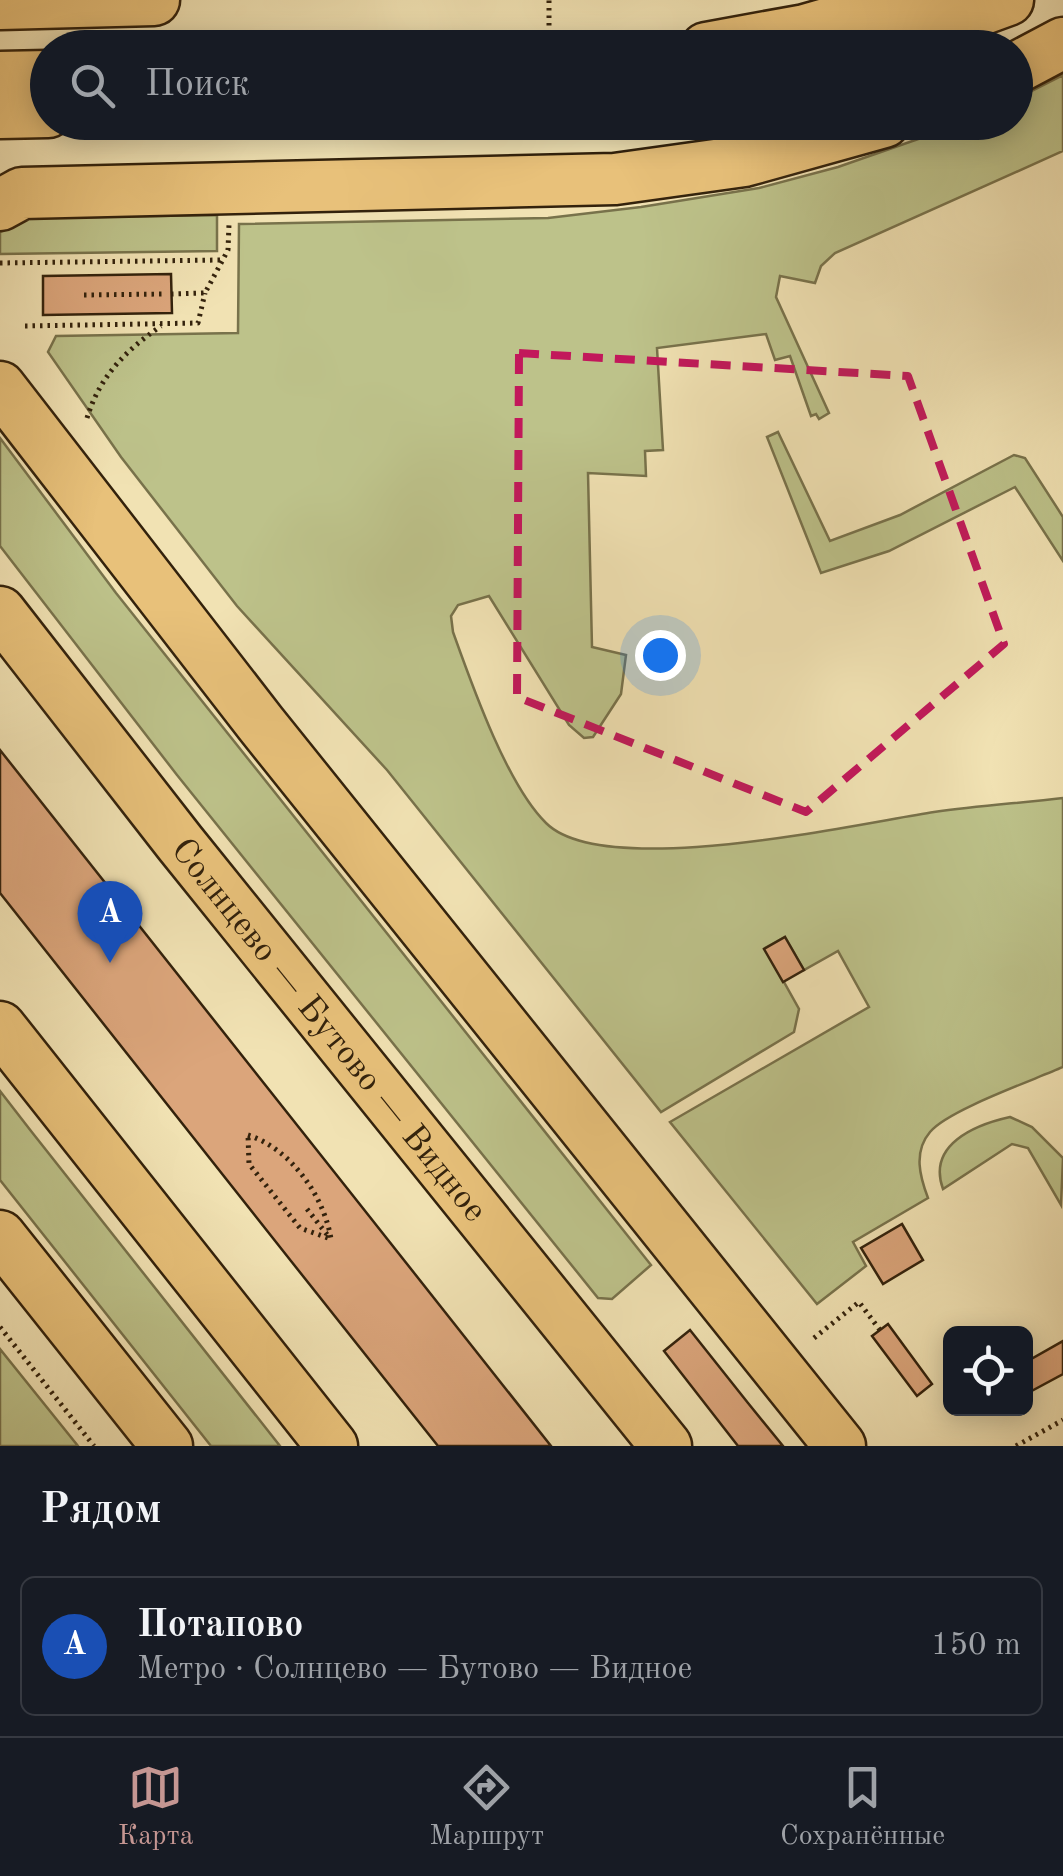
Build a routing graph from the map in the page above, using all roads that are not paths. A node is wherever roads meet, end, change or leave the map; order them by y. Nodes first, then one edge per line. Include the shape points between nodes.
1 (154, 0) edge
2 (910, 0) edge
3 (1008, 0) edge
4 (0, 4) edge
5 (805, 30) edge
6 (926, 30) edge
7 (1063, 43) edge
8 (1033, 59) edge
9 (0, 76) edge
10 (30, 76) edge
11 (30, 112) edge
12 (0, 113) edge
13 (821, 140) edge
14 (0, 204) edge
15 (4, 389) edge
16 (0, 612) edge
17 (0, 1027) edge
18 (0, 1236) edge
19 (167, 1446) edge
20 (332, 1446) edge
21 (666, 1446) edge
22 (840, 1446) edge

1 - 4 main road
2 - 5 main road
3 - 6 main road
7 - 8 main road
9 - 10 main road
11 - 12 main road
13 - 14 main road via 744,162 615,180 22,193
15 - 22 main road via 261,724
16 - 21 main road, Солнцево — Бутово — Видное
17 - 20 main road
18 - 19 main road

